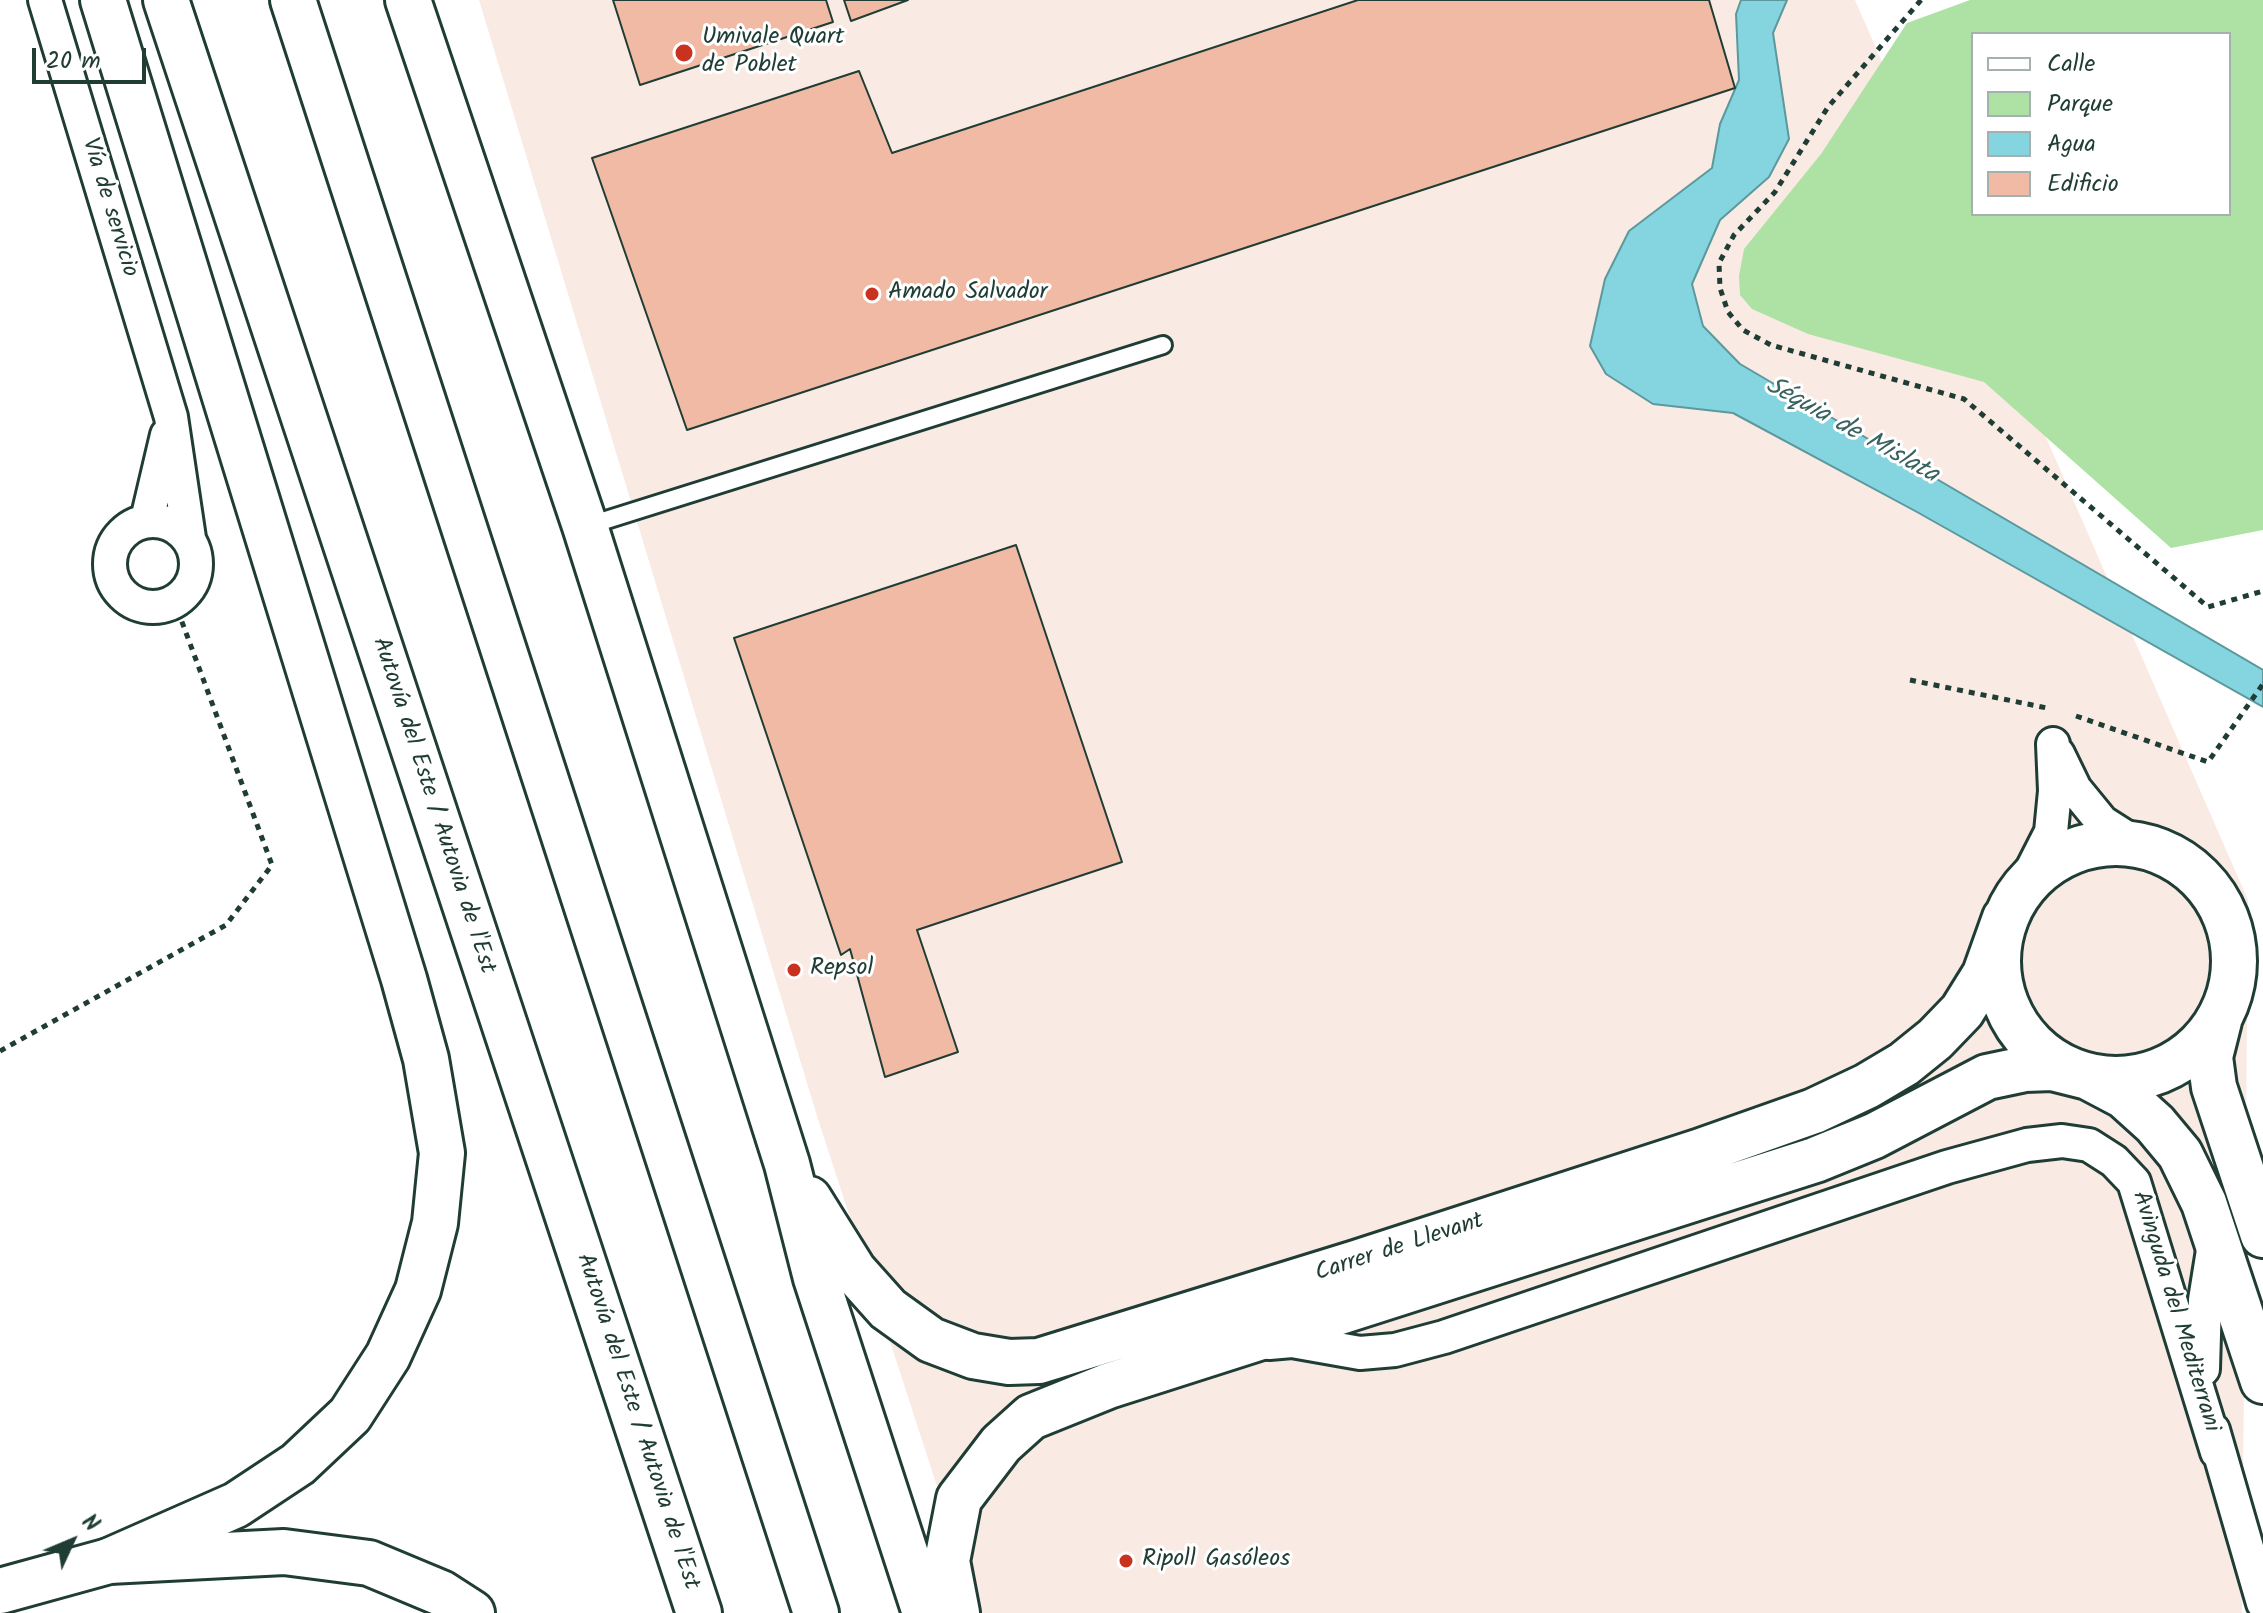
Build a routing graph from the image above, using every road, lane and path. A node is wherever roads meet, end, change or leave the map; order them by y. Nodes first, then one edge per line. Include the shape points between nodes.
1 (45, 0) edge
2 (103, 0) edge
3 (166, 0) edge
4 (293, 0) edge
5 (408, 0) edge
6 (1921, 0) edge
7 (1163, 345) dead end
8 (171, 417) junction
9 (147, 520) junction
10 (585, 526) junction
11 (189, 538) junction
12 (2263, 591) edge
13 (175, 603) junction
14 (2263, 684) edge
15 (2208, 762) dead end
16 (2135, 843) junction
17 (2015, 900) junction
18 (2219, 1021) junction
19 (0, 1051) edge
20 (2088, 1077) junction
21 (2089, 1145) joint
22 (787, 1164) junction
23 (2214, 1233) junction
24 (2263, 1235) edge
25 (1230, 1347) junction
26 (2263, 1381) edge
27 (2217, 1452) junction
28 (109, 1561) junction
29 (0, 1591) edge
30 (2263, 1603) edge
31 (472, 1613) edge
32 (699, 1613) edge
33 (816, 1613) edge
34 (925, 1613) edge
35 (957, 1613) edge

1 - 8 street, Vía de servicio
2 - 28 main road via 404,979 426,1059 442,1153 435,1223 418,1290 388,1356 350,1415 298,1464 236,1505
3 - 32 main road, Autovía del Este / Autovia de l'Est
4 - 33 main road
5 - 10 main road
6 - 12 path via 1828,107 1775,192 1734,235 1719,263 1728,312 1743,330 1771,345 1964,399 2208,607
7 - 10 lane
8 - 9 street, Vía de servicio
8 - 11 street, Vía de servicio
9 - 11 street via 170,523
9 - 13 street via 119,534 108,563 118,592 144,608
10 - 22 main road
11 - 13 street via 197,561 192,585
13 - 19 path via 272,865 226,925
14 - 15 path
16 - 17 main road via 2095,844 2057,857
16 - 17 street via 2102,822 2075,789 2053,744 2051,832
16 - 18 main road via 2173,856 2203,880 2225,911 2235,948 2233,986
17 - 20 main road via 1997,957 2003,997 2021,1033 2051,1060
17 - 22 main road, Carrer de Llevant via 1985,974 1962,1011 1904,1064 1827,1105 1638,1172 1039,1361 973,1356 931,1340 888,1309 854,1271
18 - 20 main road via 2195,1051 2163,1071 2126,1080
18 - 24 main road via 2210,1057 2214,1087
20 - 23 main road, Avinguda del Mediterrani via 2124,1096 2180,1154
20 - 25 main road, Carrer de Llevant via 2052,1068 1987,1077 1874,1136 1815,1160
21 - 25 street, Carrer de Llevant via 2027,1145 1947,1167 1395,1350 1360,1353 1292,1341
21 - 27 street, Avinguda del Mediterrani via 2134,1182
22 - 34 main road via 816,1278
23 - 26 main road, Avinguda del Mediterrani
23 - 27 street, Avinguda del Mediterrani via 2202,1342
25 - 35 main road, Carrer de Llevant via 1069,1399 1031,1417 1001,1444 959,1499 947,1561
27 - 30 street, Avinguda del Mediterrani
28 - 29 main road
28 - 31 main road via 284,1552 369,1563 441,1593

